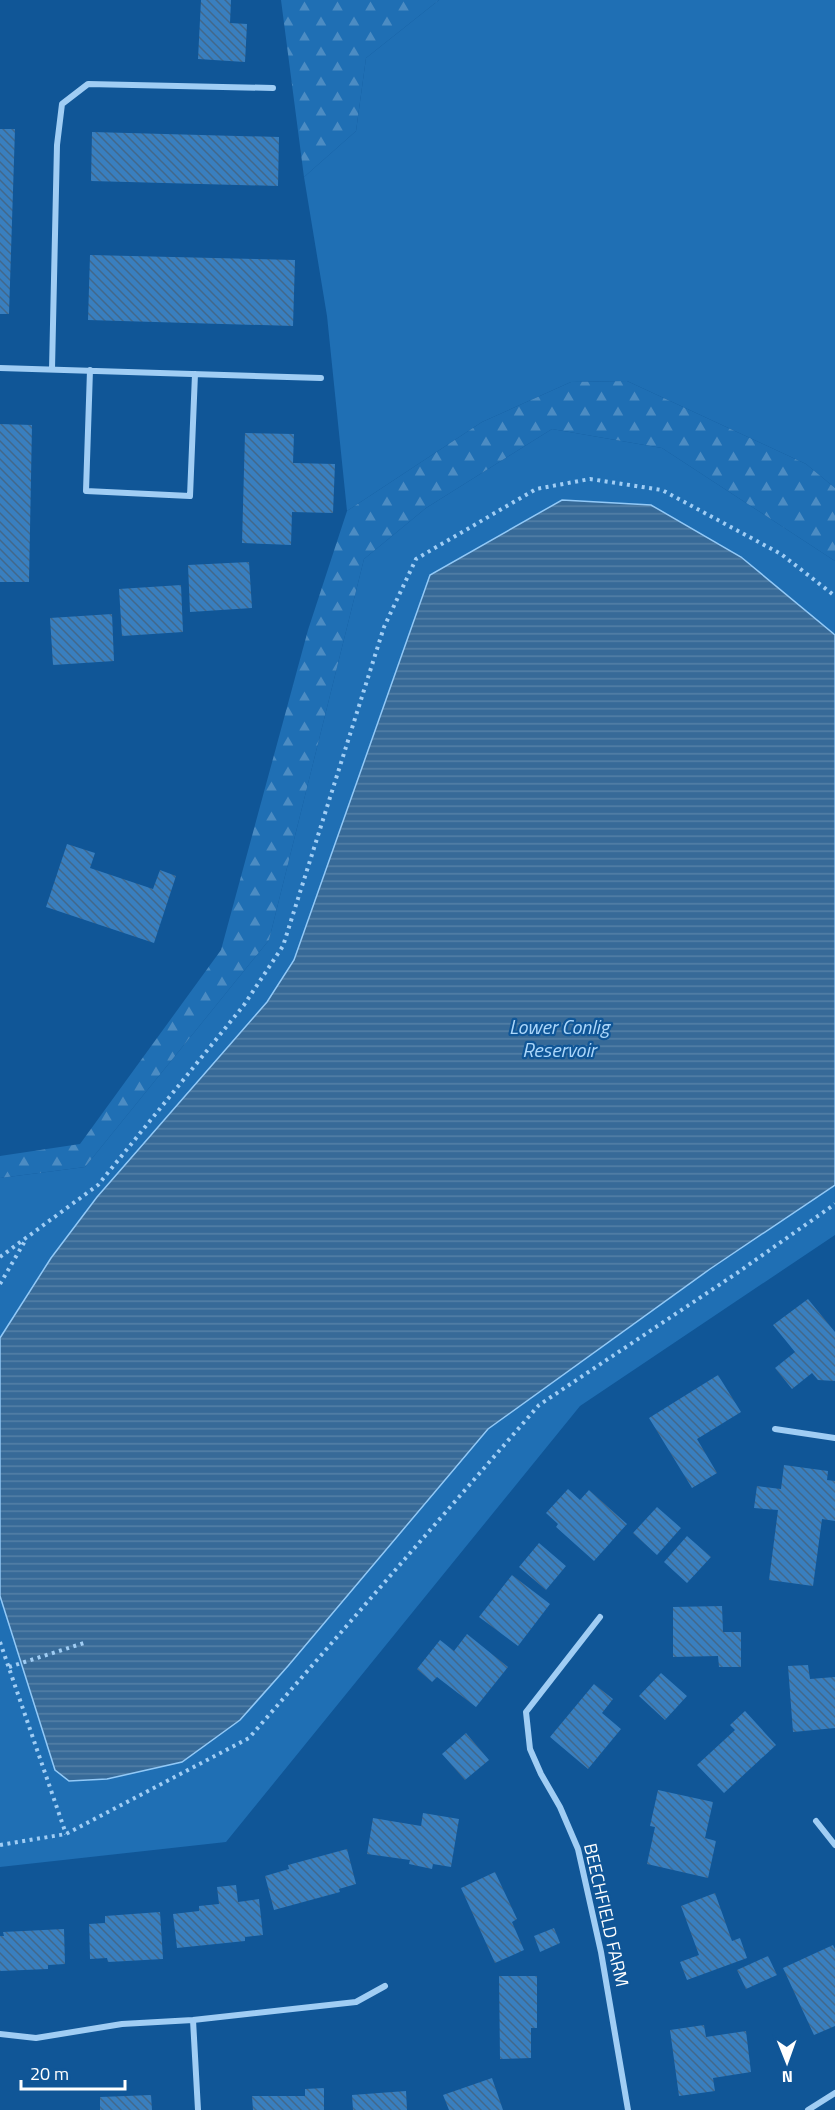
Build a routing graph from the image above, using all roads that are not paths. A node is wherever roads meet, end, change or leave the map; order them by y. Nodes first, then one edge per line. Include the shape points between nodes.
1 (273, 88) dead end
2 (0, 368) edge
3 (52, 369) junction
4 (90, 370) junction
5 (195, 374) junction
6 (321, 378) dead end
7 (775, 1429) dead end
8 (835, 1438) edge
9 (600, 1617) dead end
10 (816, 1821) dead end
11 (835, 1845) edge
12 (385, 1986) dead end
13 (193, 2020) junction
14 (0, 2034) edge
15 (835, 2093) edge
16 (198, 2110) edge
17 (628, 2110) edge
18 (808, 2110) edge

1 - 3 street via 88,84 62,104 57,145
2 - 3 street
3 - 4 street
4 - 5 street
4 - 5 street via 86,491 190,496
5 - 6 street
7 - 8 street
9 - 17 street, BEECHFIELD FARM via 526,1712 530,1749 578,1849 601,1952
10 - 11 street
12 - 13 street via 356,2002
13 - 14 street via 122,2024 36,2038
13 - 16 street
15 - 18 street

